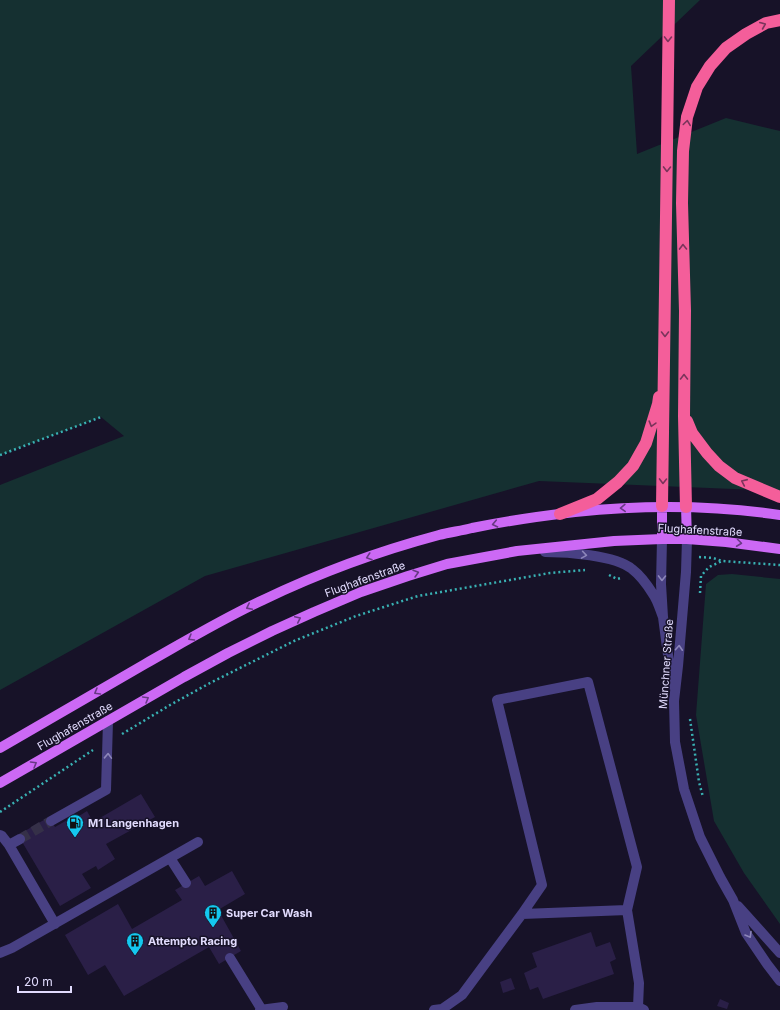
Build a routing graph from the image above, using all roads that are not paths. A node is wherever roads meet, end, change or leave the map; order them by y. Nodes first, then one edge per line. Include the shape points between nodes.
1 (669, 0) edge
2 (780, 20) edge
3 (665, 358) junction
4 (684, 416) junction
5 (780, 496) edge
6 (662, 506) junction
7 (686, 507) junction
8 (560, 514) junction
9 (780, 516) edge
10 (662, 539) junction
11 (687, 539) junction
12 (780, 549) edge
13 (517, 551) junction
14 (663, 617) junction
15 (674, 701) junction
16 (108, 721) junction
17 (0, 748) edge
18 (0, 783) edge
19 (51, 821) tunnel mouth
20 (1, 835) edge
21 (20, 839) tunnel mouth
22 (198, 842) dead end
23 (9, 845) junction
24 (170, 858) junction
25 (186, 883) dead end
26 (733, 900) junction
27 (627, 910) junction
28 (522, 914) junction
29 (55, 924) junction
30 (0, 953) edge
31 (780, 953) edge
32 (230, 958) dead end
33 (780, 981) edge
34 (283, 1007) dead end
35 (641, 1008) edge
36 (261, 1010) edge
37 (434, 1010) edge
38 (575, 1010) edge

1 -> 3 highway
4 -> 2 highway via 682,204 687,117 697,87 710,66 726,48 766,23
3 -> 6 highway
3 -> 8 highway via 658,404 646,443 633,466 597,499
5 -> 4 highway via 735,478 719,466 692,433
4 - 7 highway
6 - 7 main road, Flughafenstraße
6 -> 8 main road, Flughafenstraße
6 - 10 main road
7 - 9 main road, Flughafenstraße
7 - 11 main road
8 -> 17 main road, Flughafenstraße via 512,520 441,535 389,550 305,581 215,624
10 - 11 main road, Flughafenstraße
10 - 13 main road, Flughafenstraße
10 -> 14 street
11 -> 12 main road, Flughafenstraße
15 -> 11 street, Münchner Straße
13 -> 14 street via 564,552 623,563 632,569 654,595
16 -> 13 main road, Flughafenstraße via 228,653 361,592 448,564
14 - 15 street
15 - 26 street, Münchner Straße via 676,742 684,789 700,837
18 -> 16 main road, Flughafenstraße
19 -> 16 street via 106,790
20 - 23 street
21 - 23 street
22 - 24 street
23 - 29 street
24 - 25 street
24 - 29 street
26 - 31 street, Münchner Straße
26 -> 33 street, Münchner Straße via 746,933
27 - 28 street
27 - 28 street via 637,866 588,682 497,700 542,885
27 - 35 street
28 - 37 street via 462,995 442,1009
29 - 30 street
32 - 36 street
34 - 36 street
35 - 38 street via 597,1007

